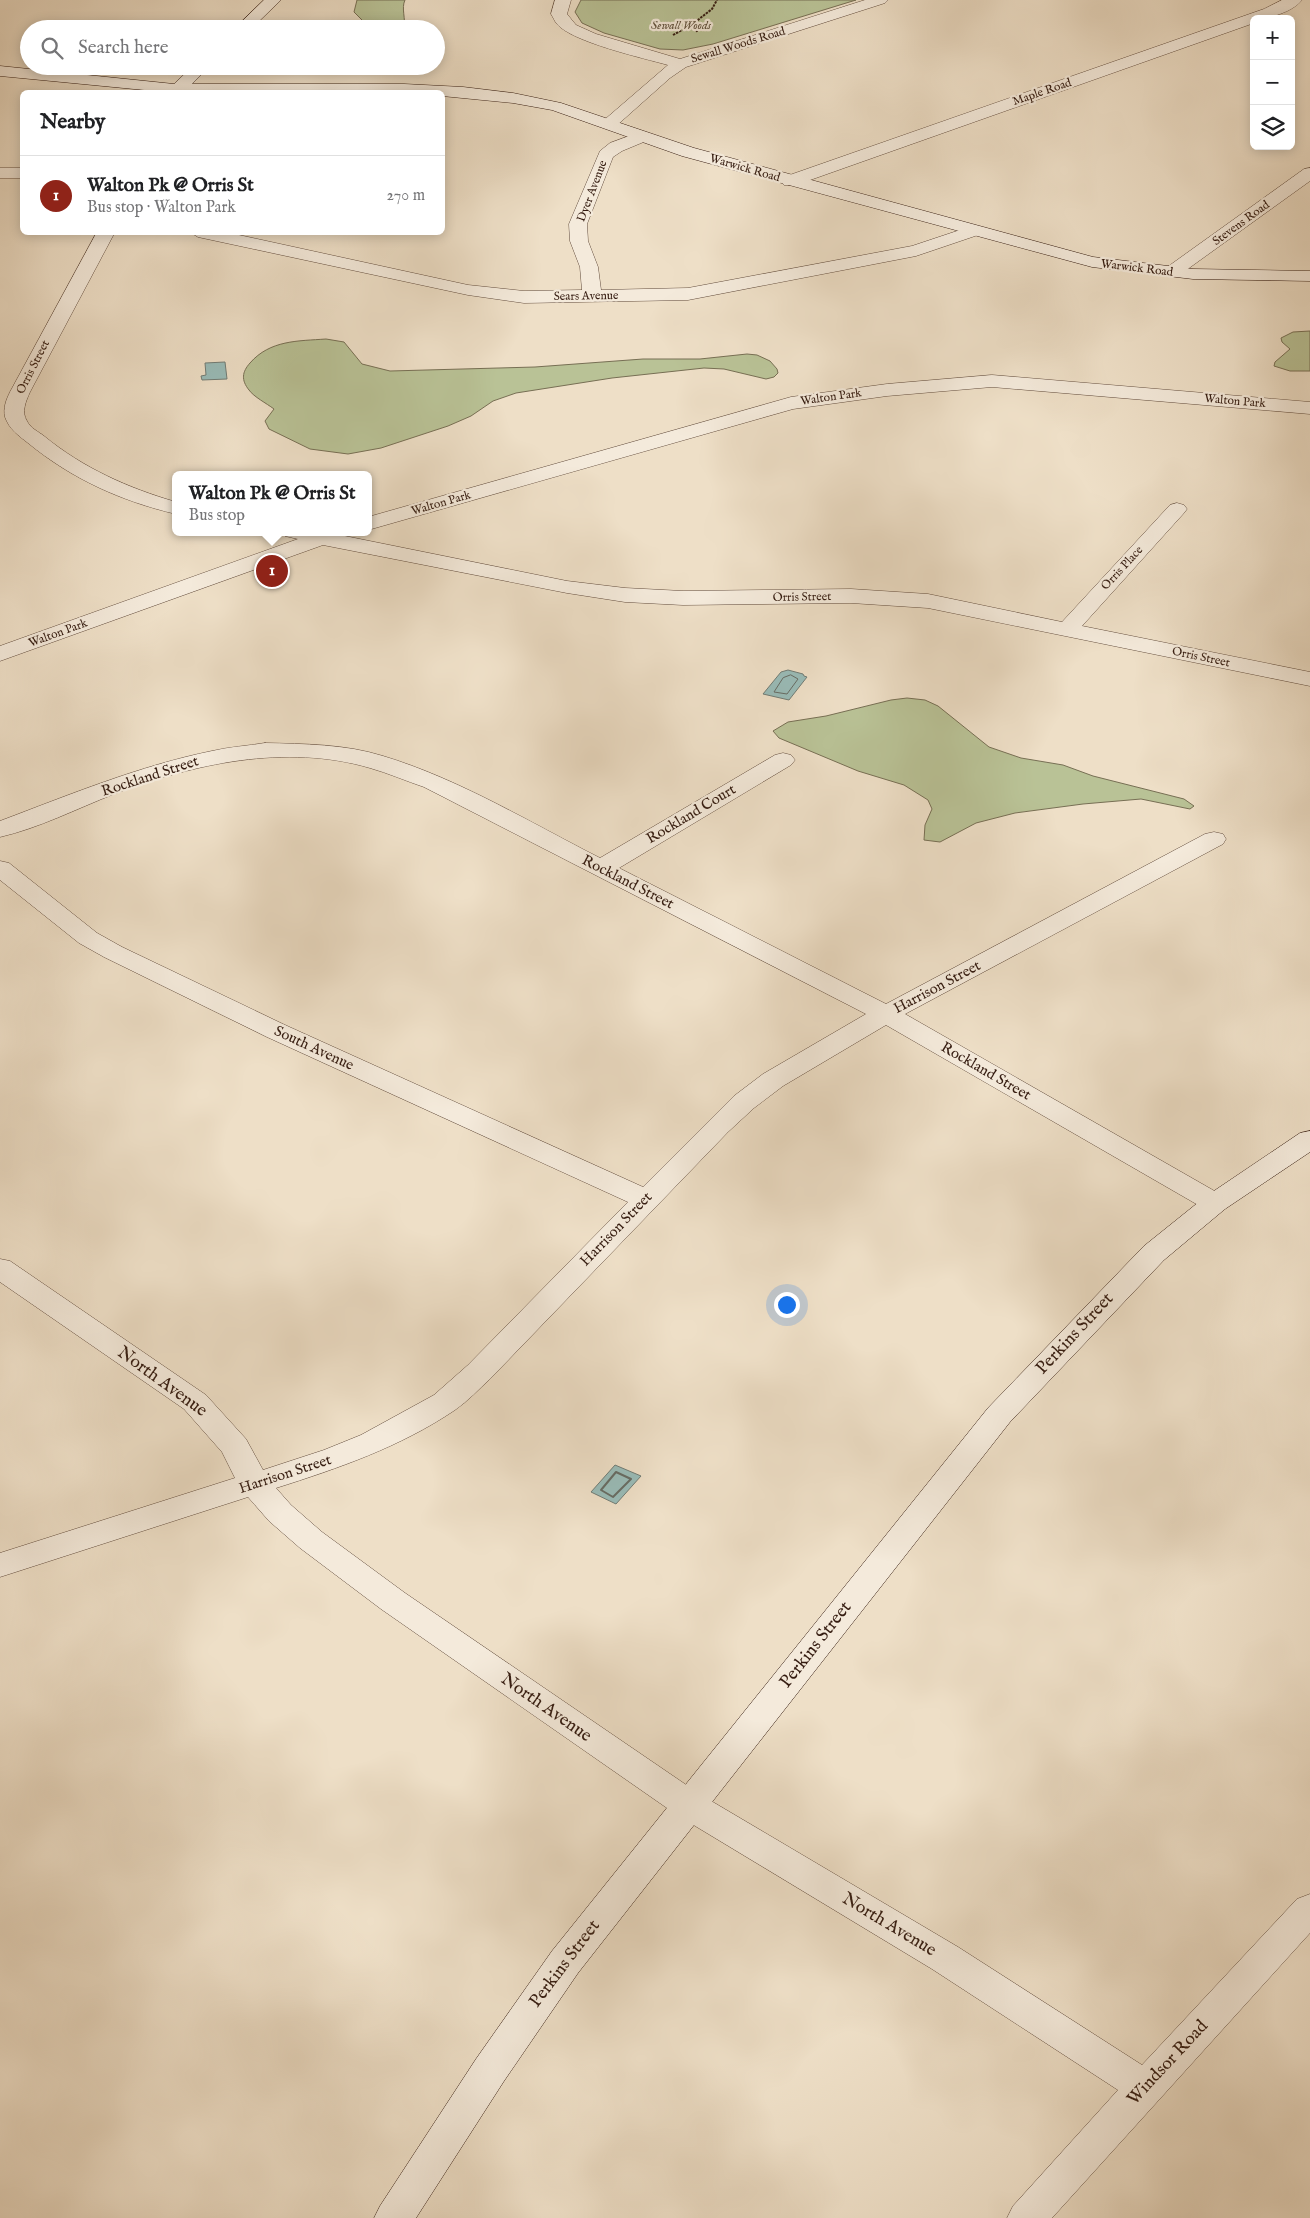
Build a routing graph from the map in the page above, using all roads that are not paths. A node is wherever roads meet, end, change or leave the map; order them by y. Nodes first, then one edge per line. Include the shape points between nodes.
1 (273, 0) edge
2 (563, 0) edge
3 (880, 0) edge
4 (1294, 0) edge
5 (252, 20) edge
6 (680, 64) junction
7 (0, 71) edge
8 (20, 73) edge
9 (35, 75) edge
10 (193, 75) edge
11 (168, 90) edge
12 (178, 90) edge
13 (290, 90) edge
14 (424, 90) edge
15 (445, 91) edge
16 (610, 124) junction
17 (640, 136) junction
18 (0, 173) edge
19 (20, 173) edge
20 (1310, 173) edge
21 (790, 181) junction
22 (972, 231) junction
23 (104, 235) edge
24 (212, 235) edge
25 (1172, 272) junction
26 (1310, 276) edge
27 (592, 295) junction
28 (1310, 408) edge
29 (8, 418) edge
30 (172, 507) edge
31 (1177, 509) dead end
32 (372, 523) edge
33 (330, 536) edge
34 (338, 536) edge
35 (1068, 629) junction
36 (0, 654) edge
37 (1310, 679) edge
38 (783, 760) dead end
39 (0, 830) edge
40 (1214, 839) dead end
41 (0, 868) edge
42 (600, 868) junction
43 (886, 1014) junction
44 (1310, 1139) edge
45 (644, 1199) junction
46 (1215, 1203) junction
47 (0, 1268) edge
48 (254, 1484) junction
49 (0, 1564) edge
50 (689, 1805) junction
51 (1310, 1909) edge
52 (1145, 2087) junction
53 (394, 2218) edge
54 (1027, 2218) edge

1 - 5 street
2 - 6 street, Sewall Woods Road via 559,14 562,22 571,28
3 - 6 street, Sewall Woods Road
4 - 21 street, Maple Road via 1259,16
6 - 16 street
7 - 8 street, Warwick Road
9 - 11 street, Warwick Road
10 - 12 street
13 - 14 street, Warwick Road
15 - 16 street, Warwick Road via 542,104
16 - 17 street, Warwick Road
17 - 21 street, Warwick Road
17 - 27 street, Dyer Avenue via 606,155 578,224
18 - 19 street
20 - 25 street, Stevens Road
21 - 22 street, Warwick Road
22 - 25 street, Warwick Road via 1092,262
22 - 27 street, Sears Avenue via 916,251 698,293
23 - 29 street, Orris Street
24 - 27 street, Sears Avenue via 490,294 524,297
25 - 26 street, Warwick Road
28 - 32 street, Walton Park via 992,381 831,396 783,406
29 - 30 street, Orris Street via 75,469 115,488
31 - 35 street, Orris Place
33 - 36 street, Walton Park
34 - 35 street, Orris Street via 567,587 616,594 684,598 909,598
35 - 37 street, Orris Street
38 - 42 street, Rockland Court
39 - 42 street, Rockland Street via 176,765 239,753 302,751 363,758 408,772
40 - 43 street, Harrison Street
41 - 45 street, South Avenue via 88,938 113,952 276,1031
42 - 43 street, Rockland Street
43 - 45 street, Harrison Street via 757,1091
43 - 46 street, Rockland Street
44 - 46 street, Perkins Street
45 - 48 street, Harrison Street via 479,1372 445,1402 372,1443
46 - 50 street, Perkins Street via 1119,1286 999,1415
47 - 48 street, North Avenue via 195,1402 235,1448
48 - 49 street, Harrison Street
48 - 50 street, North Avenue via 280,1513 350,1570 536,1702
50 - 52 street, North Avenue via 945,1958
50 - 53 street, Perkins Street via 526,2015
51 - 52 street, Windsor Road
52 - 54 street, Windsor Road

